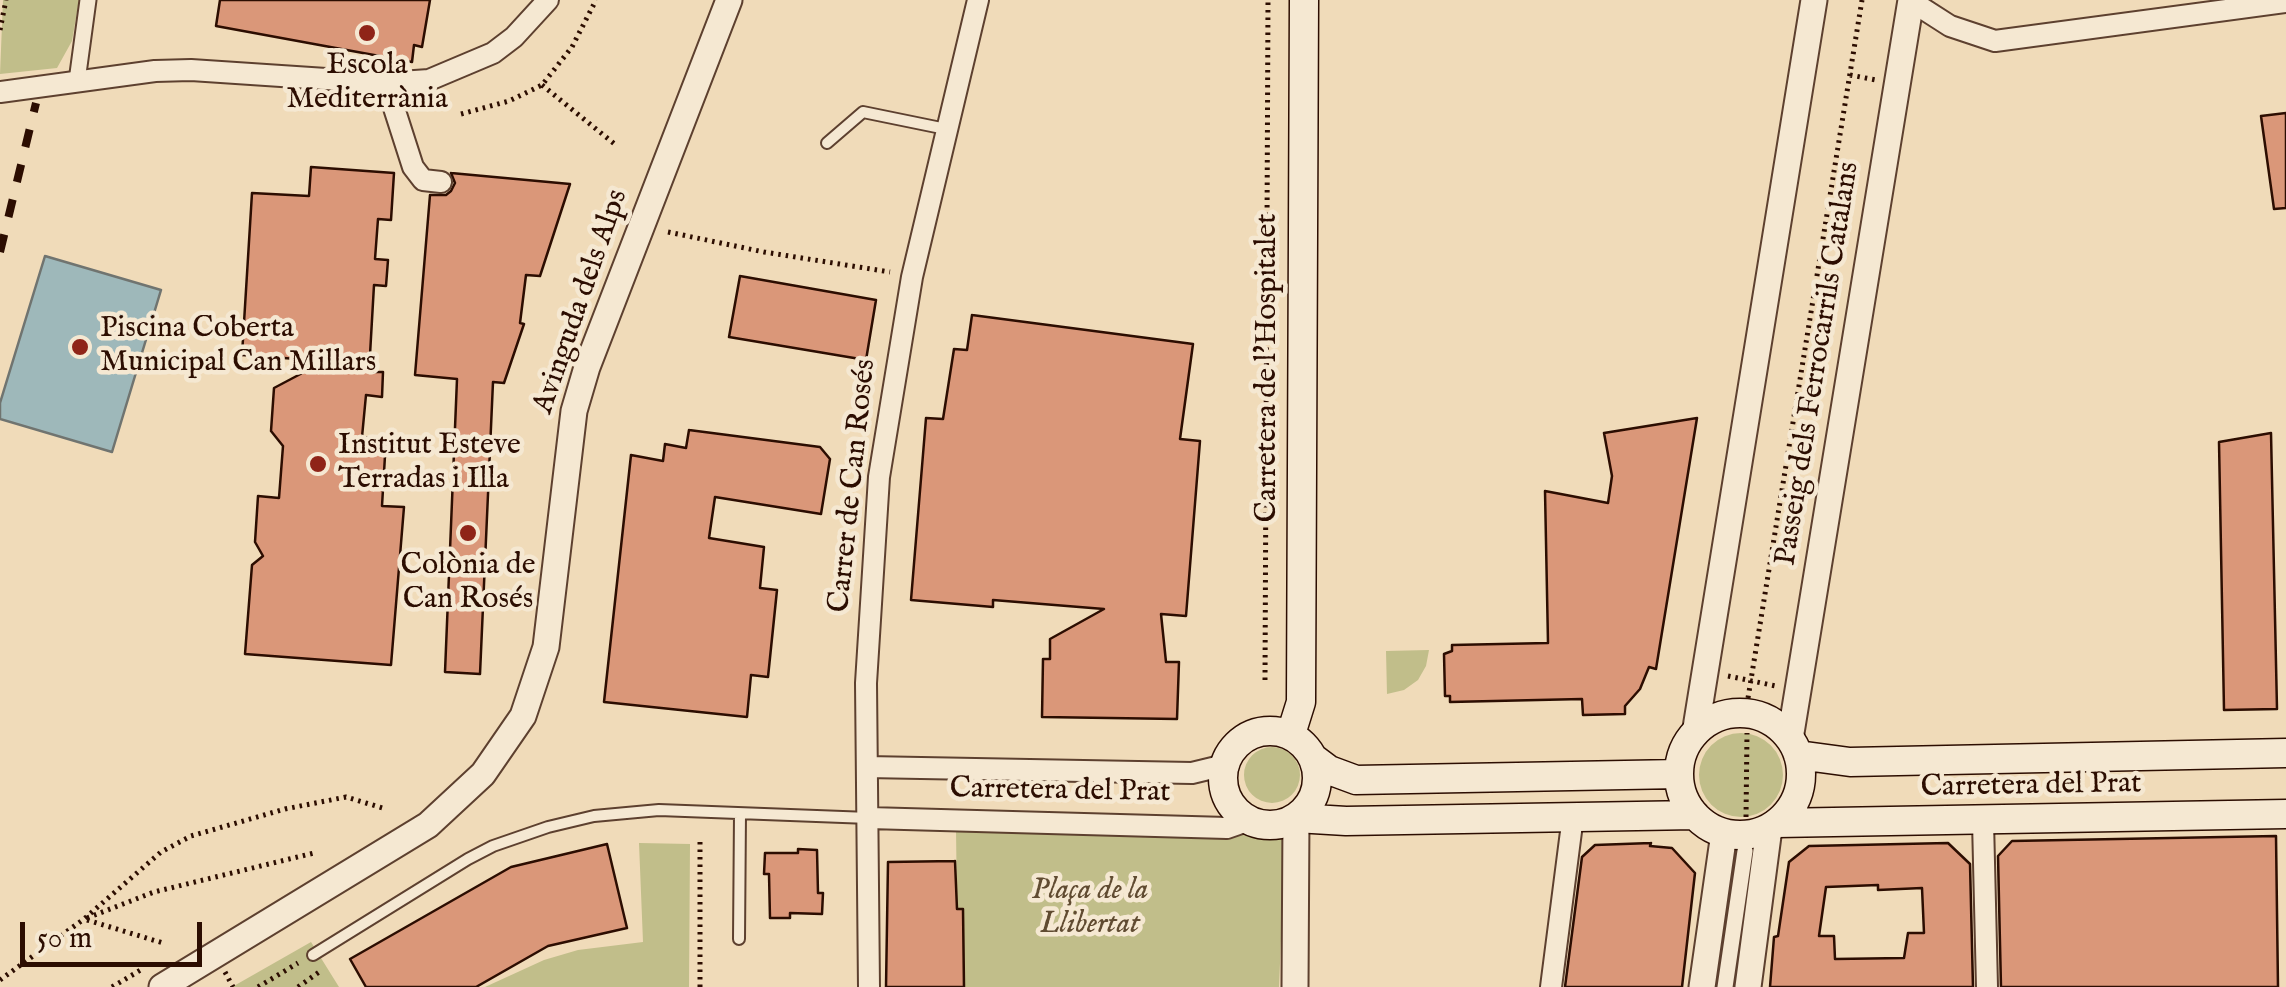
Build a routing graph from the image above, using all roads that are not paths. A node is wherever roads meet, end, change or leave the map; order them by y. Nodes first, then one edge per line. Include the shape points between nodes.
1 (88, 0) edge
2 (548, 0) edge
3 (729, 0) edge
4 (978, 0) edge
5 (1304, 0) edge
6 (1814, 0) edge
7 (1912, 0) edge
8 (2286, 2) edge
9 (76, 81) junction
10 (386, 83) junction
11 (0, 92) edge
12 (946, 129) junction
13 (828, 142) dead end
14 (441, 182) dead end
15 (1291, 734) junction
16 (1696, 734) junction
17 (1794, 747) junction
18 (2286, 753) edge
19 (1313, 758) junction
20 (1224, 765) junction
21 (867, 766) junction
22 (1680, 774) junction
23 (740, 814) junction
24 (2286, 814) edge
25 (1695, 815) junction
26 (1574, 816) junction
27 (869, 818) junction
28 (1296, 818) junction
29 (1250, 820) junction
30 (1983, 820) junction
31 (1752, 831) junction
32 (739, 939) dead end
33 (312, 955) road end
34 (162, 987) edge
35 (869, 987) edge
36 (1295, 987) edge
37 (1551, 987) edge
38 (1702, 987) edge
39 (1724, 987) edge
40 (1748, 987) edge
41 (1987, 987) edge

1 - 9 street
2 - 10 street via 514,37 474,63 429,80
3 - 34 street, Avinguda dels Alps via 574,411 546,647 516,729 472,788 428,825
4 - 12 street, Carrer de Can Rosés
5 - 15 main road, Carretera de l'Hospitalet via 1301,692
6 - 16 street
7 - 8 street via 1950,26 1995,41
7 - 17 street, Passeig dels Ferrocarrils Catalans
9 - 10 street via 191,70
9 - 11 street
10 - 14 street via 412,167 423,180
12 - 13 lane via 863,112
12 - 21 street, Carrer de Can Rosés via 912,276 880,477
15 - 19 main road
15 - 20 main road via 1254,733 1230,751
16 - 17 main road via 1719,718 1748,714 1764,718
16 - 22 main road
17 - 18 main road, Carretera del Prat via 1850,762
17 - 31 main road via 1801,774 1790,810
19 - 22 main road via 1356,780
19 - 28 main road via 1315,793
20 - 21 street, Carretera del Prat via 1192,773
20 - 29 main road via 1224,793 1237,814
21 - 27 street, Carrer de Can Rosés
22 - 25 main road
23 - 27 lane
23 - 32 lane
23 - 33 lane via 630,812 522,835 468,859
24 - 30 main road, Carretera del Prat
25 - 26 main road
25 - 31 main road via 1703,823
26 - 28 main road
26 - 37 street
27 - 29 street, Carretera del Prat via 1227,828
27 - 35 street, Carrer de Can Rosés
28 - 29 main road via 1275,824
28 - 36 street
30 - 31 main road, Carretera del Prat
30 - 41 street
31 - 38 street
31 - 39 street
31 - 40 street

